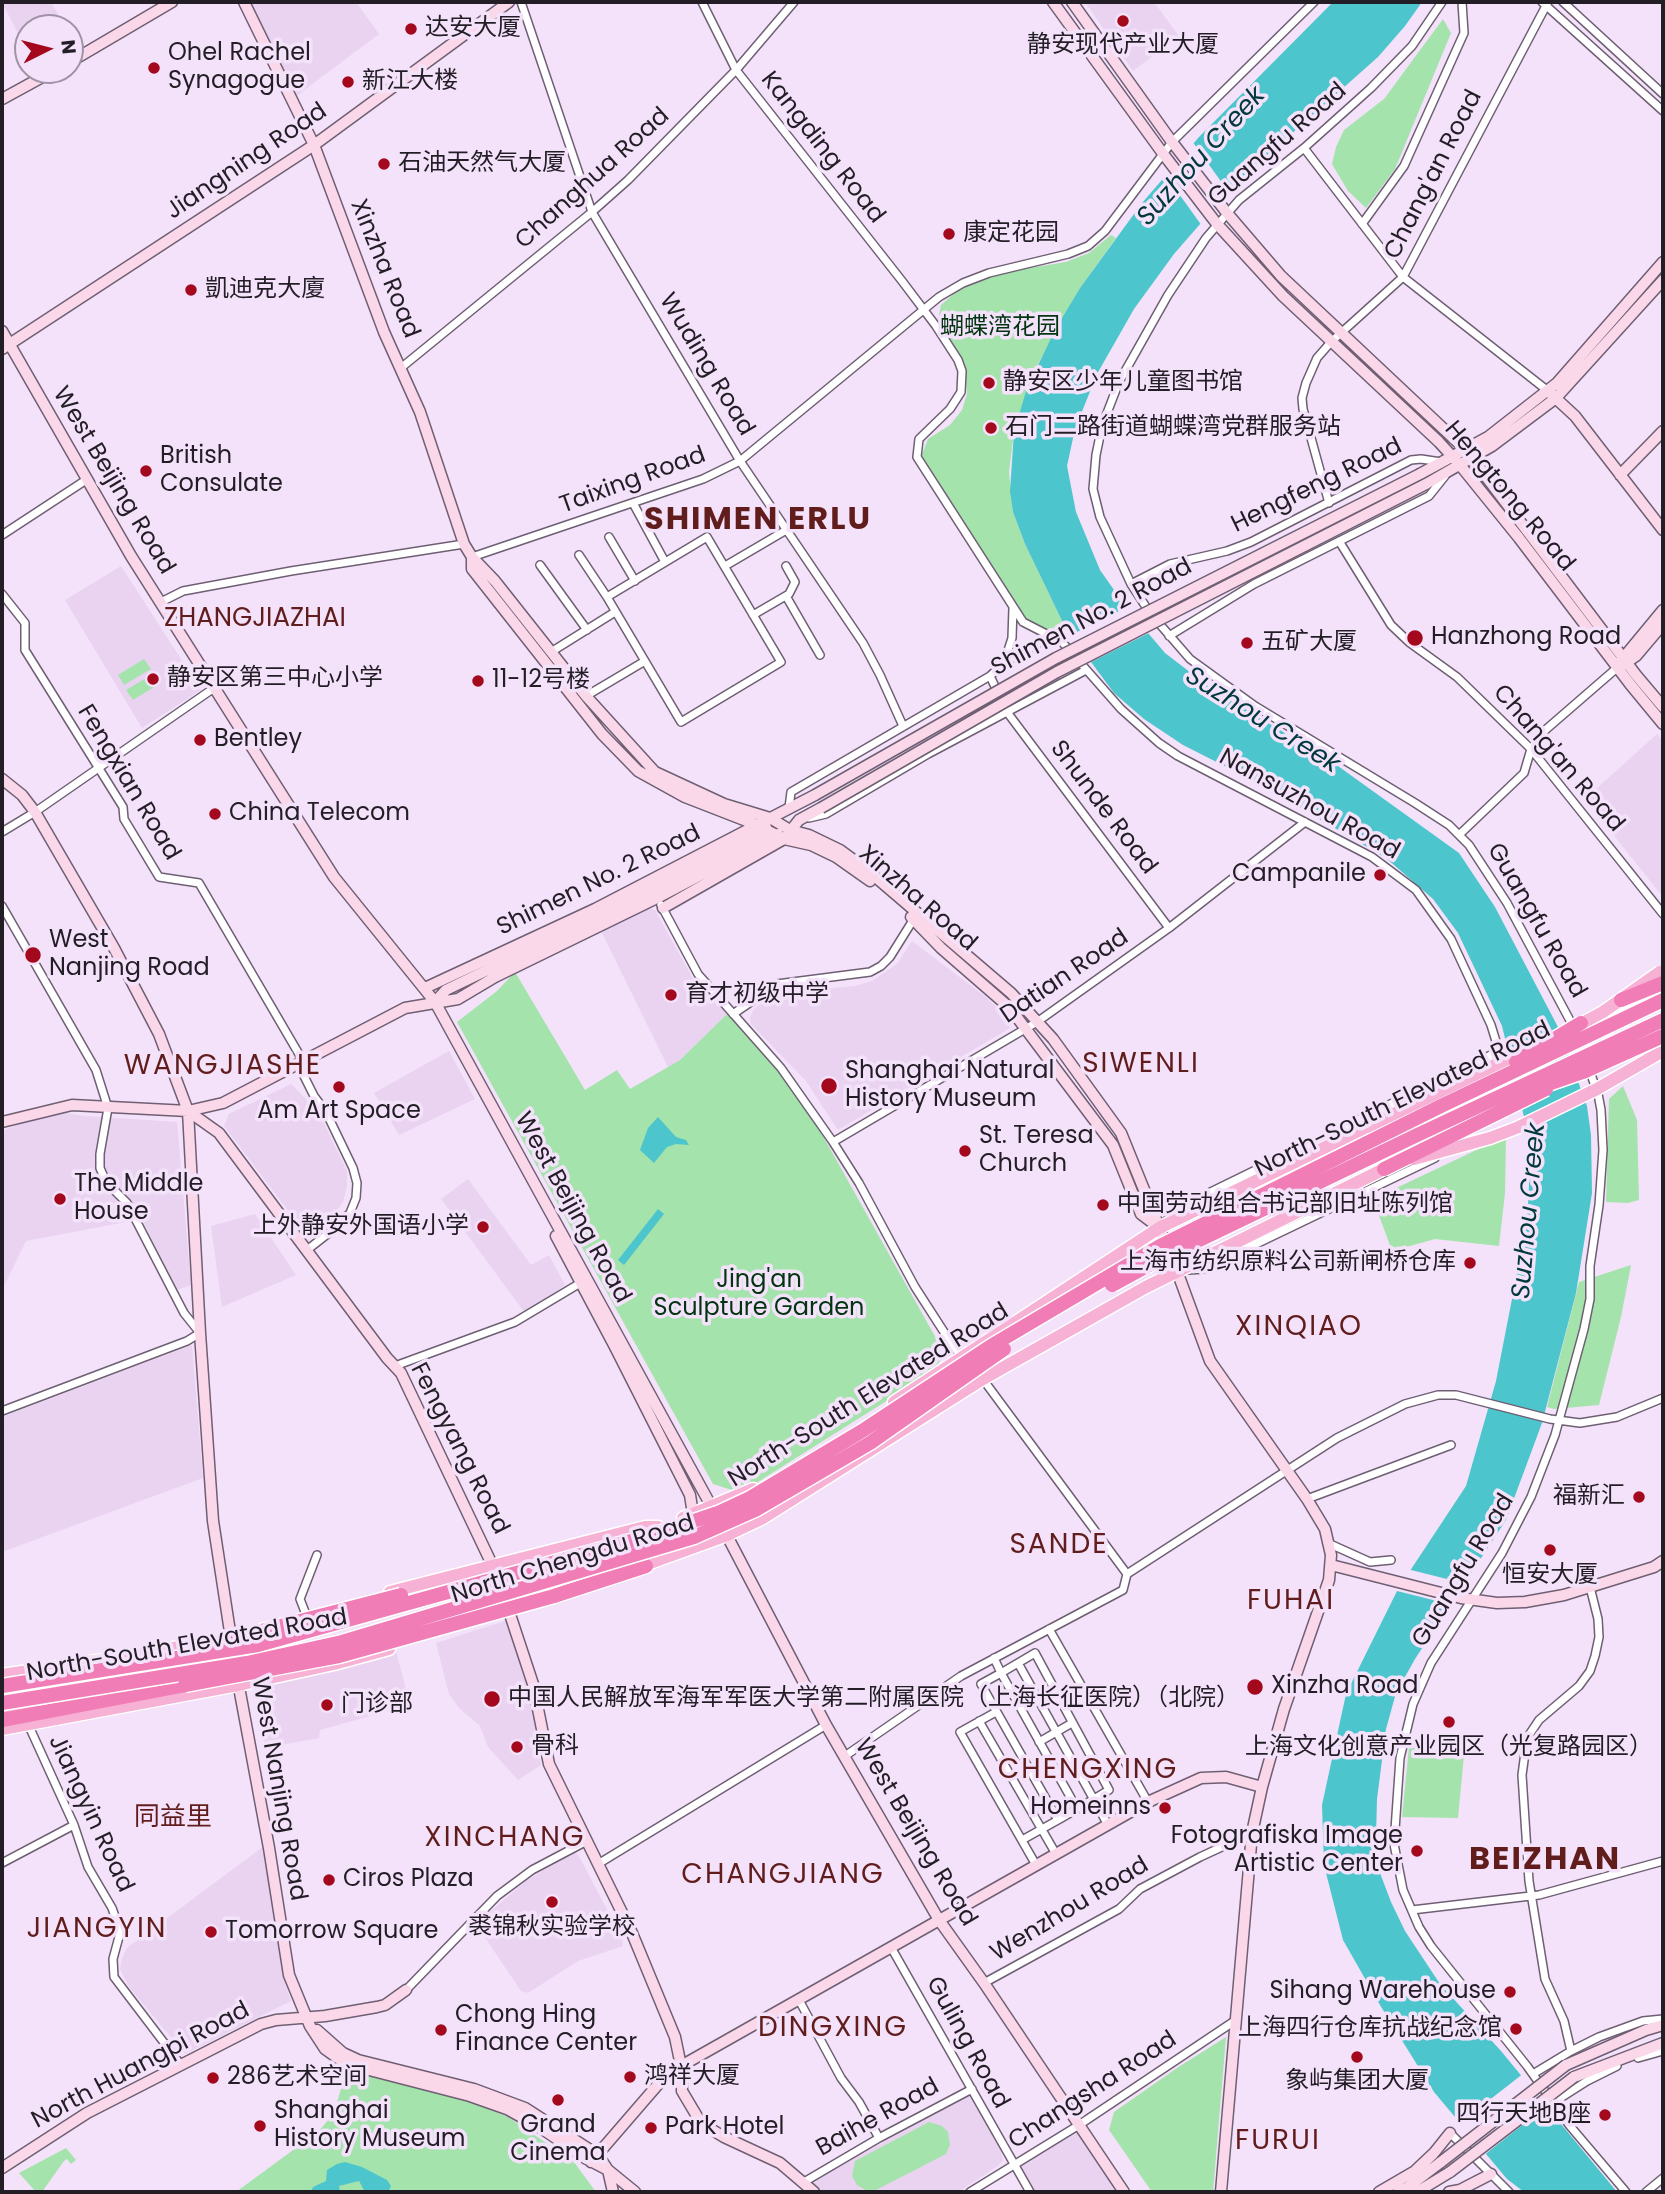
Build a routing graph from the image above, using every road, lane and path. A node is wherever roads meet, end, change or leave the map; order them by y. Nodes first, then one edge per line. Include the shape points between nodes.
1 (172, 2) edge
2 (244, 2) edge
3 (509, 2) edge
4 (521, 2) edge
5 (702, 2) edge
6 (794, 2) edge
7 (1053, 2) edge
8 (1072, 2) edge
9 (1314, 2) edge
10 (1442, 2) edge
11 (1462, 2) edge
12 (1563, 2) edge
13 (1545, 3) edge
14 (84, 54) edge
15 (736, 70) junction
16 (29, 84) edge
17 (1663, 93) edge
18 (2, 99) edge
19 (1663, 111) edge
20 (314, 145) junction
21 (1175, 146) junction
22 (1304, 148) junction
23 (1166, 155) junction
24 (1224, 210) junction
25 (592, 212) junction
26 (1215, 220) junction
27 (1362, 224) junction
28 (1663, 262) edge
29 (1403, 277) junction
30 (1663, 280) edge
31 (923, 310) junction
32 (2, 331) edge
33 (1342, 332) junction
34 (1331, 342) junction
35 (5, 346) edge
36 (402, 367) junction
37 (1552, 394) junction
38 (1663, 431) edge
39 (1469, 454) junction
40 (740, 461) junction
41 (1451, 464) junction
42 (1620, 475) junction
43 (1423, 479) junction
44 (86, 480) junction
45 (633, 503) junction
46 (1329, 503) junction
47 (788, 529) junction
48 (1663, 530) edge
49 (2, 536) edge
50 (609, 537) dead end
51 (1339, 541) junction
52 (464, 544) junction
53 (579, 555) dead end
54 (472, 557) junction
55 (665, 562) junction
56 (540, 565) dead end
57 (724, 566) junction
58 (786, 566) dead end
59 (635, 581) junction
60 (1131, 584) junction
61 (2, 594) edge
62 (786, 596) junction
63 (607, 597) junction
64 (161, 602) junction
65 (1013, 607) junction
66 (1663, 610) edge
67 (615, 612) junction
68 (753, 615) junction
69 (1663, 624) edge
70 (587, 630) junction
71 (1053, 635) junction
72 (1169, 636) junction
73 (551, 652) junction
74 (820, 655) dead end
75 (645, 661) junction
76 (1623, 662) junction
77 (1004, 663) junction
78 (1086, 670) junction
79 (990, 676) junction
80 (214, 688) junction
81 (586, 696) junction
82 (1663, 707) edge
83 (1007, 712) junction
84 (1663, 724) edge
85 (903, 726) junction
86 (1531, 749) junction
87 (99, 768) junction
88 (2, 779) edge
89 (789, 808) junction
90 (35, 813) junction
91 (770, 818) junction
92 (799, 820) junction
93 (1305, 822) junction
94 (761, 827) junction
95 (2, 832) edge
96 (1460, 834) junction
97 (783, 835) junction
98 (658, 899) junction
99 (2, 906) edge
100 (1663, 914) edge
101 (915, 917) junction
102 (1169, 928) junction
103 (545, 937) junction
104 (1662, 974) edge
105 (425, 988) junction
106 (1663, 990) edge
107 (1621, 1000) joint
108 (1663, 1000) edge
109 (435, 1002) junction
110 (733, 1014) junction
111 (1663, 1020) edge
112 (1037, 1022) junction
113 (1578, 1026) junction
114 (1025, 1029) junction
115 (1663, 1034) edge
116 (1499, 1051) junction
117 (1663, 1051) edge
118 (303, 1060) junction
119 (1585, 1069) junction
120 (1441, 1106) junction
121 (108, 1108) junction
122 (188, 1111) junction
123 (1508, 1112) dead end
124 (1447, 1121) junction
125 (2, 1122) edge
126 (1510, 1124) dead end
127 (833, 1142) junction
128 (1384, 1169) junction
129 (1159, 1228) junction
130 (307, 1250) junction
131 (1177, 1271) junction
132 (583, 1281) junction
133 (200, 1333) junction
134 (961, 1356) junction
135 (395, 1366) junction
136 (984, 1379) junction
137 (1663, 1398) edge
138 (2, 1411) edge
139 (1559, 1420) junction
140 (1451, 1445) dead end
141 (1288, 1471) junction
142 (1307, 1499) junction
143 (712, 1507) junction
144 (693, 1514) junction
145 (658, 1527) junction
146 (727, 1535) junction
147 (1330, 1544) junction
148 (317, 1555) dead end
149 (1391, 1560) dead end
150 (1663, 1561) edge
151 (1331, 1565) junction
152 (646, 1566) junction
153 (495, 1571) junction
154 (1127, 1574) junction
155 (1590, 1587) junction
156 (1466, 1599) junction
157 (507, 1609) junction
158 (384, 1610) junction
159 (341, 1611) junction
160 (474, 1612) junction
161 (307, 1617) junction
162 (469, 1626) junction
163 (285, 1627) junction
164 (1049, 1629) junction
165 (377, 1632) junction
166 (231, 1640) junction
167 (258, 1645) junction
168 (161, 1651) junction
169 (191, 1652) junction
170 (318, 1656) junction
171 (994, 1658) junction
172 (336, 1660) junction
173 (1018, 1663) junction
174 (241, 1667) junction
175 (283, 1667) junction
176 (972, 1670) junction
177 (1001, 1672) junction
178 (210, 1674) junction
179 (3, 1682) edge
180 (981, 1684) junction
181 (235, 1685) junction
182 (2, 1703) edge
183 (996, 1712) junction
184 (3, 1720) edge
185 (979, 1721) junction
186 (1072, 1723) junction
187 (28, 1724) junction
188 (826, 1725) junction
189 (1057, 1732) junction
190 (1040, 1742) junction
191 (845, 1756) junction
192 (1262, 1787) junction
193 (1094, 1799) junction
194 (1148, 1802) junction
195 (1077, 1809) junction
196 (1058, 1820) junction
197 (74, 1825) junction
198 (1108, 1825) junction
199 (1041, 1829) junction
200 (1252, 1833) junction
201 (1022, 1840) junction
202 (585, 1842) junction
203 (1056, 1854) junction
204 (1663, 1861) edge
205 (2, 1863) edge
206 (598, 1864) junction
207 (1036, 1866) junction
208 (1531, 1896) junction
209 (1412, 1910) junction
210 (939, 1920) junction
211 (892, 1949) junction
212 (984, 1983) junction
213 (406, 1990) joint
214 (799, 2000) junction
215 (306, 2017) junction
216 (1663, 2018) edge
217 (1236, 2020) junction
218 (1663, 2025) edge
219 (1663, 2043) edge
220 (1571, 2050) junction
221 (1663, 2051) edge
222 (181, 2065) junction
223 (681, 2066) junction
224 (1532, 2074) junction
225 (972, 2089) junction
226 (1554, 2102) junction
227 (1079, 2125) junction
228 (1450, 2133) joint
229 (879, 2138) junction
230 (594, 2159) junction
231 (1013, 2166) junction
232 (2, 2168) edge
233 (608, 2170) junction
234 (1491, 2174) junction
235 (1663, 2178) edge
236 (804, 2182) junction
237 (611, 2192) edge
238 (635, 2192) edge
239 (814, 2192) edge
240 (970, 2192) edge
241 (1030, 2192) edge
242 (1124, 2192) edge
243 (1221, 2192) edge
244 (1379, 2192) edge
245 (1398, 2192) edge
246 (1417, 2192) edge
247 (1449, 2192) edge
248 (1509, 2192) edge
249 (1626, 2192) edge
250 (1646, 2192) edge

1 - 14 main road
2 - 20 main road, Xinzha Road
3 - 20 main road, Jiangning Road
4 - 25 street, Wuding Road
5 - 15 street, Kangding Road
6 - 15 street, Changhua Road
7 - 23 main road, Hengtong Road
8 - 21 main road, Hengtong Road
9 - 21 street, Taixing Road
10 - 22 street, Guangfu Road via 1412,46
11 - 27 street via 1464,33 1404,166
12 - 17 street
13 - 19 street
13 - 29 street, Chang'an Road
15 - 25 street, Changhua Road
15 - 31 street, Kangding Road
16 - 18 main road
20 - 35 main road, Jiangning Road
20 - 36 main road, Xinzha Road via 380,321
21 - 23 street, Taixing Road
21 - 24 main road, Hengtong Road
22 - 24 street, Guangfu Road
22 - 27 street
23 - 26 main road, Hengtong Road
23 - 31 street, Taixing Road via 1105,232 1088,246 977,277
24 - 26 street, Guangfu Road
24 - 33 main road, Hengtong Road via 1281,276
25 - 36 street, Changhua Road
25 - 40 street, Wuding Road
26 - 34 main road, Hengtong Road
26 - 60 street, Guangfu Road via 1119,382 1102,426 1093,489 1105,529
27 - 29 street
28 - 37 main road, Hengfeng Road
29 - 33 street, Chang'an Road
29 - 37 street
30 - 37 main road, Hengfeng Road
31 - 40 street, Taixing Road
31 - 65 street, Kangding Road via 958,360 963,382 957,401 919,439 917,457
32 - 35 main road, West Beijing Road
33 - 34 street, Chang'an Road
33 - 39 main road, Hengtong Road
34 - 41 main road, Hengtong Road
34 - 46 street, Chang'an Road via 1317,358 1302,398
35 - 44 main road, West Beijing Road
36 - 52 main road, Xinzha Road
37 - 39 main road, Hengfeng Road
37 - 42 main road
38 - 42 main road
39 - 41 main road, Hengfeng Road
39 - 76 main road, Hengtong Road
40 - 45 street, Taixing Road
40 - 47 street, Wuding Road
41 - 43 main road, Hengfeng Road
41 - 46 street, Hengfeng Road via 1411,460
41 - 51 street, Hengfeng Road via 1429,496
41 - 76 main road, Hengtong Road
42 - 48 main road
43 - 89 main road, Shimen No. 2 Road, bridge via 1056,658
43 - 92 main road, Shimen No. 2 Road, bridge via 1057,672
44 - 49 street
44 - 64 main road, West Beijing Road
45 - 54 street, Taixing Road
45 - 55 street
46 - 60 street, Hengfeng Road via 1235,549 1170,564
47 - 57 street
47 - 85 street, Wuding Road via 868,651
50 - 59 street
51 - 72 street, Hengfeng Road via 1254,584
51 - 86 street, Chang'an Road via 1391,625 1470,688
52 - 54 main road, Xinzha Road
52 - 64 street via 183,591
53 - 63 street
54 - 73 main road, Xinzha Road
54 - 94 main road, Xinzha Road via 472,569 603,734 638,771 685,797
55 - 57 street via 707,537
55 - 59 street
56 - 70 street
57 - 68 street
58 - 62 street via 795,582
59 - 63 street
60 - 72 street, Guangfu Road
61 - 87 street, Fengxian Road via 25,623 25,650
62 - 68 street
62 - 74 street
63 - 67 street
64 - 80 main road, West Beijing Road
65 - 71 street, Kangding Road via 1023,622
65 - 77 street, Shimen No. 2 Road via 1012,638
66 - 76 main road
67 - 70 street
67 - 75 street
68 - 75 street via 781,662 681,722
69 - 76 main road
70 - 73 street
71 - 77 street, Shimen No. 2 Road
71 - 78 street, Nansuzhou Road
72 - 96 street, Guangfu Road via 1190,659 1255,706
73 - 81 main road, Xinzha Road
75 - 81 street
76 - 82 main road, Hengtong Road
76 - 84 main road, Hengtong Road
76 - 86 street via 1543,732
77 - 79 street, Shimen No. 2 Road
78 - 83 street, Shimen No. 2 Road
78 - 93 street, Nansuzhou Road via 1159,743
79 - 83 street, Shunde Road
79 - 85 street, Shimen No. 2 Road
80 - 87 street
80 - 105 main road, West Beijing Road via 334,877
81 - 91 main road, Xinzha Road via 655,772 724,804
83 - 92 street, Shimen No. 2 Road via 826,814
83 - 102 street, Shunde Road
85 - 89 street, Shimen No. 2 Road via 791,792
86 - 96 street via 1524,773
86 - 100 street, Chang'an Road
87 - 90 street
87 - 118 street, Fengxian Road via 159,877 200,883
88 - 90 main road, West Nanjing Road via 23,795
89 - 91 main road, Shimen No. 2 Road
90 - 95 street
90 - 122 main road, West Nanjing Road via 159,1034
91 - 94 main road
91 - 97 main road, Xinzha Road
92 - 97 main road, Shimen No. 2 Road
93 - 102 street, Datian Road
93 - 116 street, Nansuzhou Road via 1372,857 1416,890 1451,939
94 - 97 main road, Xinzha Road
94 - 98 main road
94 - 103 main road, Shimen No. 2 Road
96 - 113 street, Guangfu Road via 1507,903
97 - 98 main road, Shimen No. 2 Road
97 - 101 main road, Xinzha Road via 836,857
98 - 103 main road
98 - 109 main road, Shimen No. 2 Road via 458,999
98 - 110 street via 698,974
99 - 121 street via 96,1070
101 - 110 street via 890,957 870,972 776,984
101 - 112 main road, Xinzha Road via 1011,993
101 - 114 main road, Xinzha Road via 941,948 1002,1000
102 - 112 street, Datian Road
103 - 105 main road, Shimen No. 2 Road
103 - 109 main road, Shimen No. 2 Road via 446,990
104 - 107 highway, bridge
105 - 109 main road, West Beijing Road
106 - 113 street
107 - 113 main road, North Chengdu Road, bridge
108 - 120 highway, North-South Elevated Road, bridge
109 - 118 main road, Shimen No. 2 Road via 405,1008
109 - 132 main road, West Beijing Road via 548,1207
110 - 127 street via 781,1068
111 - 124 highway, North-South Elevated Road, bridge
112 - 114 street, Datian Road
112 - 129 main road, Xinzha Road via 1121,1133
113 - 119 street, Guangfu Road
113 - 120 highway, bridge
113 - 129 main road, North Chengdu Road, bridge
114 - 127 street, Datian Road
114 - 129 main road, Xinzha Road via 1113,1145 1141,1214
115 - 119 highway, bridge
116 - 123 street, Nansuzhou Road
116 - 129 street, North Chengdu Road via 1178,1208
117 - 128 main road, North Chengdu Road, bridge via 1520,1127
118 - 122 main road, Shimen No. 2 Road via 223,1103
118 - 130 street, Fengxian Road via 302,1072 326,1112 357,1183 350,1213
119 - 124 highway, bridge
119 - 128 highway, bridge
119 - 139 street, Guangfu Road via 1601,1110 1601,1187 1590,1263 1590,1305
120 - 158 highway, North-South Elevated Road, bridge via 1160,1245 750,1498 656,1534
121 - 122 main road, Shimen No. 2 Road
121 - 125 main road, Shimen No. 2 Road via 72,1105
121 - 133 street via 100,1168 106,1182 127,1203 184,1313
122 - 130 main road, Fengyang Road via 219,1133
122 - 133 main road, West Nanjing Road
124 - 165 highway, North-South Elevated Road, bridge via 1093,1296 1021,1338 870,1443 737,1519 694,1537
126 - 131 street, North Chengdu Road via 1204,1269
127 - 134 street via 915,1286
128 - 131 main road, North Chengdu Road
129 - 131 main road, Xinzha Road
129 - 134 main road, North Chengdu Road
130 - 135 main road, Fengyang Road
131 - 136 main road, North Chengdu Road
131 - 141 main road, Xinzha Road via 1210,1361
132 - 135 street via 515,1322
132 - 143 main road, West Beijing Road
132 - 144 main road via 690,1495
133 - 138 street
133 - 166 main road, West Nanjing Road via 214,1521
134 - 136 street
134 - 143 main road, North Chengdu Road via 773,1478
135 - 153 main road, Fengyang Road
136 - 146 main road, North Chengdu Road via 763,1518
136 - 154 street
137 - 139 street via 1605,1420
139 - 141 street via 1465,1397 1438,1395 1405,1404 1346,1433
139 - 156 street, Guangfu Road via 1522,1517 1502,1553
140 - 142 street
141 - 142 main road, Xinzha Road
141 - 154 street
142 - 147 main road, Xinzha Road
143 - 144 main road, North Chengdu Road
143 - 146 main road, West Beijing Road
144 - 145 main road, North Chengdu Road
145 - 153 main road, North Chengdu Road
145 - 159 highway, bridge
146 - 152 main road, North Chengdu Road
146 - 188 main road, West Beijing Road
147 - 149 street via 1370,1562
147 - 151 main road, Xinzha Road
148 - 161 street via 300,1599
150 - 155 main road
151 - 156 main road
151 - 192 main road, Xinzha Road
152 - 157 main road, North Chengdu Road via 580,1594
152 - 172 highway, bridge
153 - 157 main road, Fengyang Road
153 - 161 main road via 377,1596
153 - 163 main road, North Chengdu Road
154 - 164 street via 1123,1590
155 - 156 main road via 1525,1602
155 - 208 street via 1600,1637 1590,1671 1539,1720 1527,1738 1522,1775
156 - 209 street, Guangfu Road via 1427,1671 1404,1737 1394,1844 1400,1881
157 - 160 main road, North Chengdu Road
157 - 162 main road
157 - 202 main road, Fengyang Road via 533,1684 549,1764
158 - 159 highway, bridge
158 - 167 highway, North-South Elevated Road, bridge
159 - 163 highway, bridge
160 - 162 main road
160 - 170 main road, North Chengdu Road
161 - 163 main road
162 - 172 main road
163 - 166 main road
163 - 167 highway, bridge
163 - 179 highway, bridge
164 - 171 street
164 - 194 street
165 - 172 highway, bridge
165 - 174 highway, North-South Elevated Road, bridge
166 - 168 main road
166 - 169 main road
166 - 174 main road, West Nanjing Road
167 - 179 highway, North-South Elevated Road, bridge
168 - 169 main road
168 - 179 main road
169 - 179 main road
170 - 172 main road
170 - 174 main road, North Chengdu Road
171 - 176 street
171 - 177 street
172 - 175 highway, bridge
172 - 181 main road
173 - 177 street
173 - 186 street via 1035,1653
173 - 189 street
174 - 175 highway, bridge
174 - 178 main road, North Chengdu Road
174 - 181 main road, West Nanjing Road
174 - 182 highway, North-South Elevated Road, bridge
175 - 184 highway, bridge
176 - 180 street
176 - 191 street
177 - 180 street
177 - 190 street
178 - 181 main road
178 - 184 main road, North Chengdu Road
180 - 183 street
181 - 187 main road
181 - 215 main road, West Nanjing Road via 289,1975
183 - 185 street
183 - 196 street
184 - 187 main road
185 - 199 street
185 - 201 street via 960,1732
186 - 189 street
186 - 193 street via 1109,1790
187 - 197 street, Jiangyin Road
188 - 191 main road, West Beijing Road
188 - 206 street
189 - 190 street
189 - 193 street
190 - 195 street
191 - 210 main road, West Beijing Road
192 - 194 main road via 1226,1777 1201,1777
192 - 200 main road, Xinzha Road
193 - 195 street
193 - 198 street
194 - 198 main road
195 - 196 street
196 - 199 street
197 - 205 street
197 - 222 street, Jiangyin Road via 88,1867 120,1933 114,1977
198 - 203 main road
199 - 201 street
199 - 203 street
200 - 212 street, Wenzhou Road via 1140,1889 1119,1909
200 - 217 main road, Xinzha Road
201 - 207 street
202 - 206 main road, Fengyang Road
202 - 213 street via 532,1870 497,1896
203 - 207 main road
204 - 208 street
206 - 223 main road, Fengyang Road via 675,2036
207 - 210 main road
208 - 209 street
208 - 220 street via 1545,1979
209 - 224 street, Guangfu Road via 1443,1963
210 - 211 main road
210 - 212 main road, West Beijing Road
211 - 214 main road
211 - 225 street, Guling Road
212 - 227 main road, West Beijing Road
213 - 215 main road, North Huangpi Road via 385,2005
214 - 223 main road
214 - 229 street
215 - 222 main road, North Huangpi Road via 261,2024
215 - 230 main road, West Nanjing Road via 320,2043 346,2064 492,2103
216 - 220 street via 1630,2025
217 - 227 street, Changsha Road
217 - 243 main road, Xinzha Road
218 - 245 main road, bridge via 1566,2064
219 - 246 main road, bridge via 1573,2077
220 - 224 street
221 - 226 street via 1613,2067
222 - 232 main road, North Huangpi Road via 87,2113
223 - 230 main road via 661,2081
223 - 236 main road, Fengyang Road via 682,2091 701,2123 780,2163
224 - 226 street, Guangfu Road
225 - 229 street, Baihe Road
225 - 231 street, Guling Road
226 - 249 street, Guangfu Road
227 - 231 street, Changsha Road
227 - 242 main road, West Beijing Road
228 - 234 street
228 - 244 main road via 1415,2171
229 - 236 street, Baihe Road
230 - 233 main road, West Nanjing Road
230 - 237 main road
231 - 240 street, Changsha Road
231 - 241 street, Guling Road
233 - 237 main road
233 - 238 main road, West Nanjing Road
234 - 247 main road
234 - 248 street
235 - 250 street
236 - 239 main road, Fengyang Road

